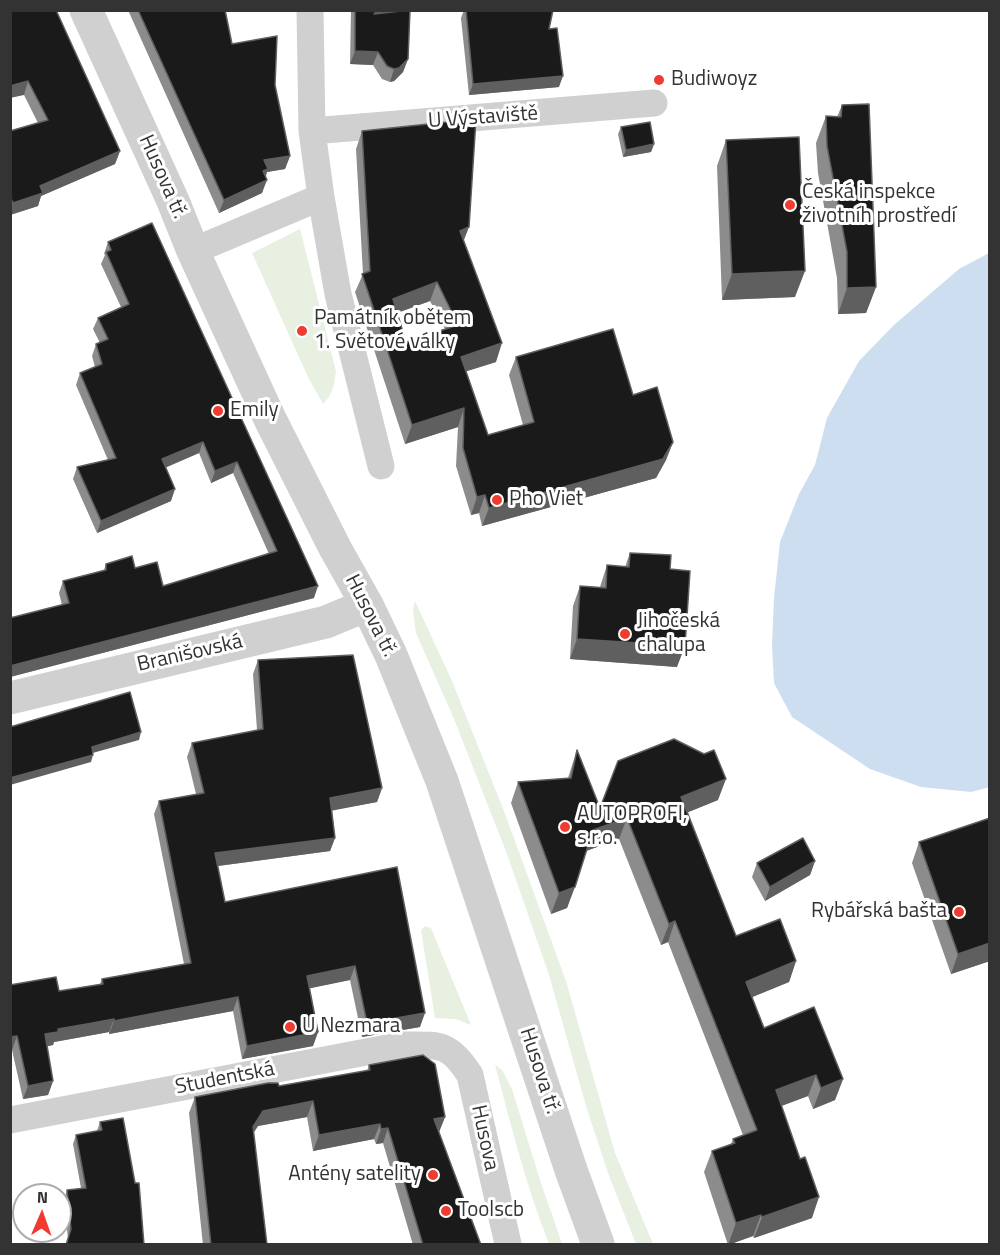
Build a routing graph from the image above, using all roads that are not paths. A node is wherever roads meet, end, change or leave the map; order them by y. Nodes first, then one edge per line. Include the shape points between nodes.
1 (86, 10) edge
2 (310, 10) edge
3 (654, 104) dead end
4 (312, 131) junction
5 (321, 197) junction
6 (193, 251) junction
7 (381, 466) dead end
8 (367, 605) junction
9 (10, 698) edge
10 (440, 1045) joint
11 (10, 1120) edge
12 (508, 1245) edge
13 (598, 1245) edge

1 - 6 street, Husova tř.
2 - 4 street
3 - 4 street, U Výstaviště
4 - 5 street
5 - 6 street
5 - 7 street via 338,294
6 - 8 street, Husova tř. via 270,419
8 - 9 street, Branišovská via 326,622
8 - 13 street, Husova tř. via 442,781
10 - 11 street, Studentská via 403,1045
10 - 12 street, Husova via 459,1057 470,1075

